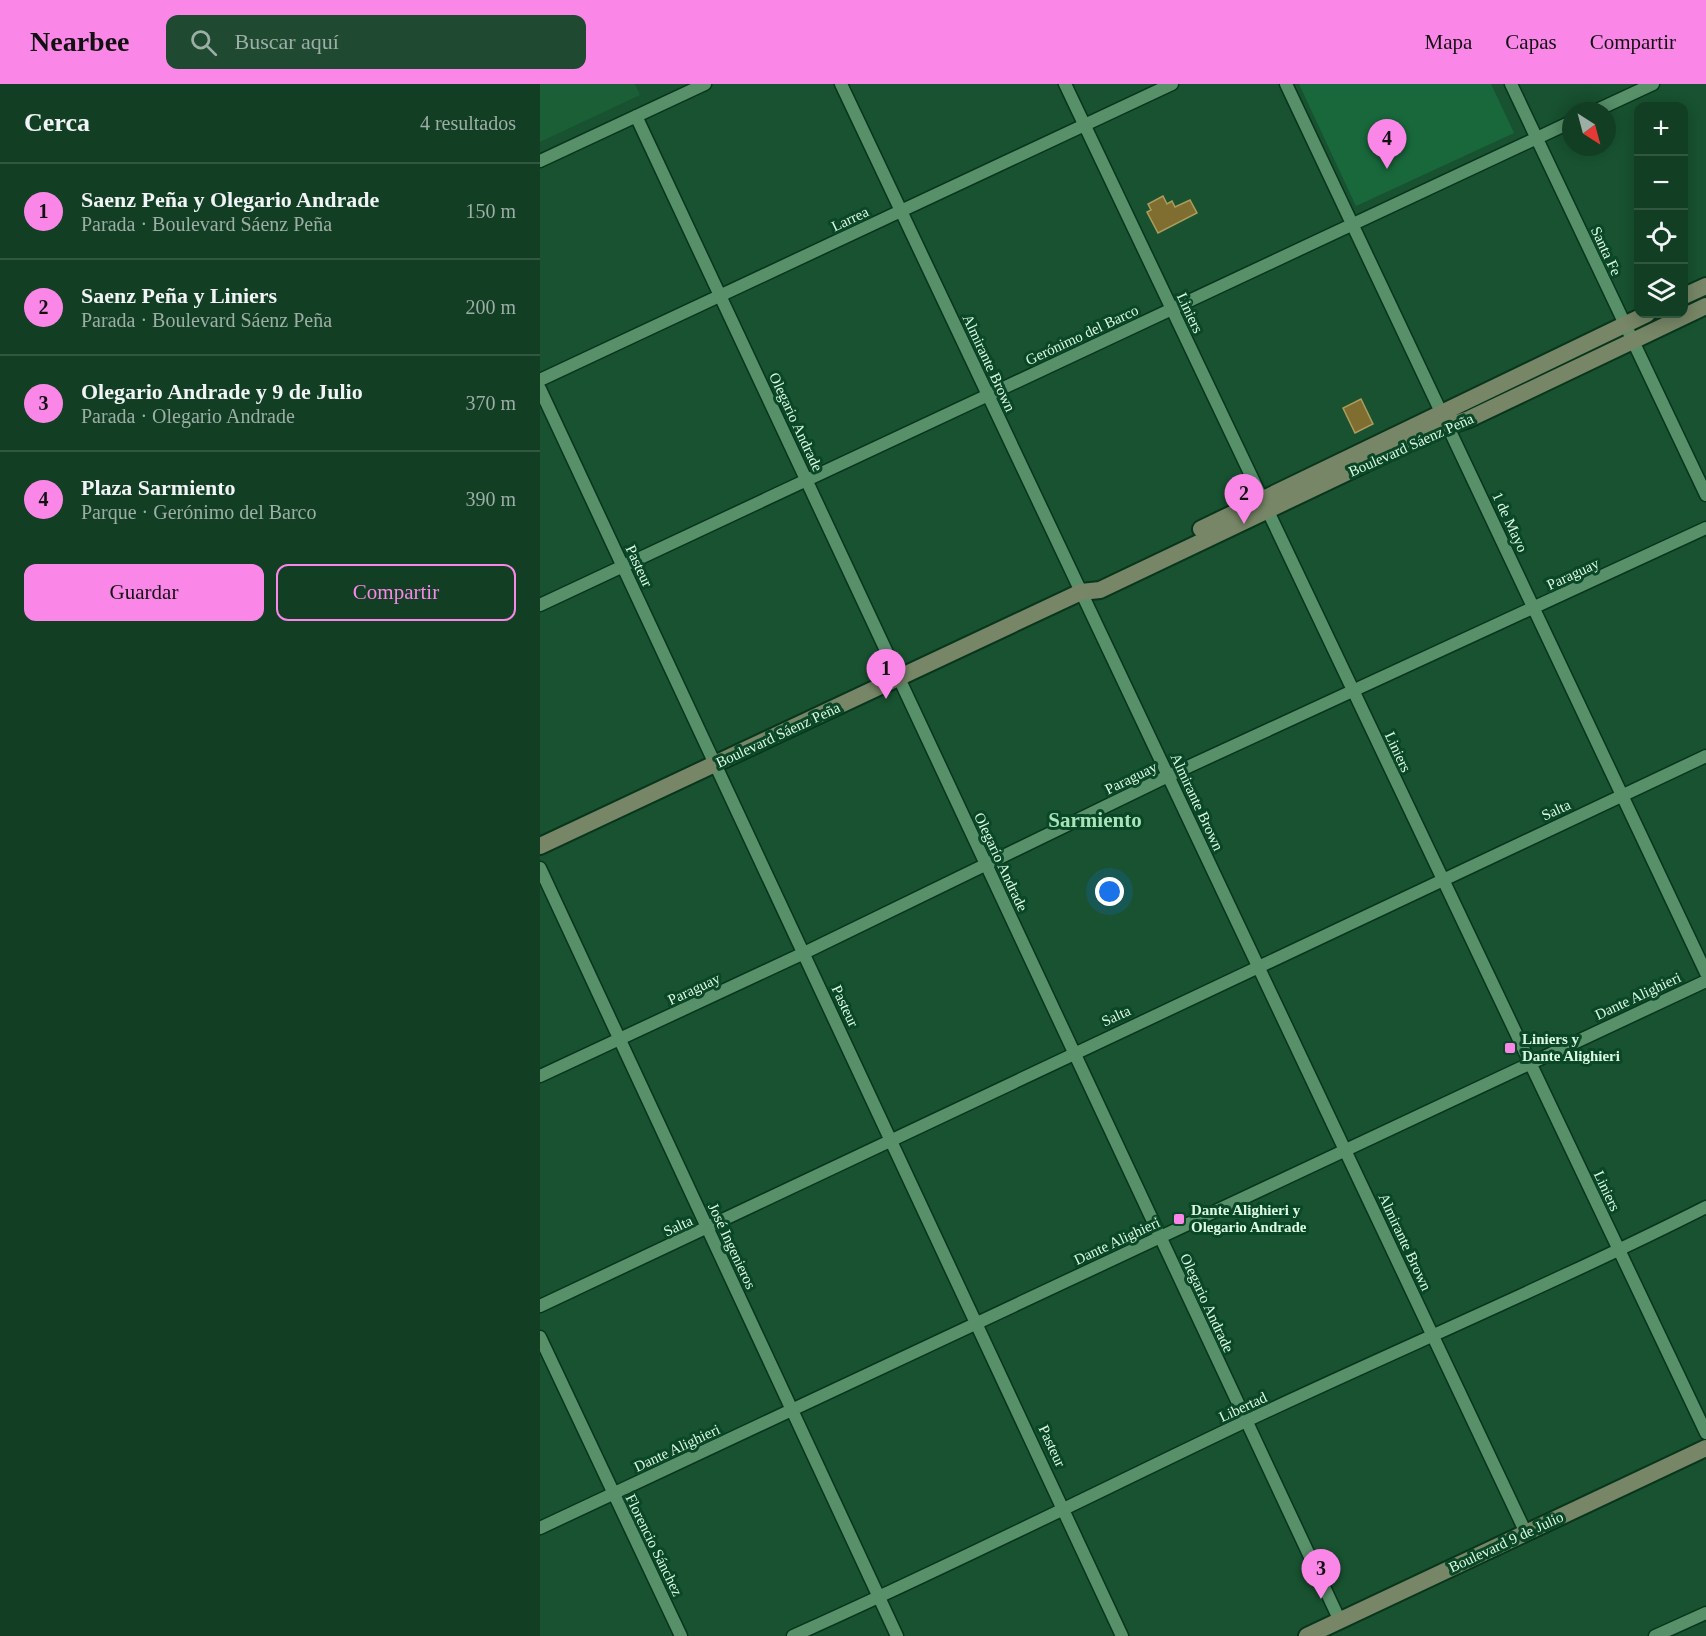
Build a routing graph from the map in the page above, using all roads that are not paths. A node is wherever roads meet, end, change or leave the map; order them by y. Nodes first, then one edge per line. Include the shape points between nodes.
1 (705, 84) edge
2 (841, 84) edge
3 (1065, 84) edge
4 (1172, 84) edge
5 (1287, 84) edge
6 (1510, 84) edge
7 (1653, 84) edge
8 (1614, 102) edge
9 (636, 116) junction
10 (1084, 125) junction
11 (1562, 126) edge
12 (1536, 138) junction
13 (540, 161) edge
14 (901, 211) junction
15 (1353, 224) junction
16 (1706, 286) edge
17 (1688, 294) edge
18 (720, 296) junction
19 (1706, 306) edge
20 (1172, 309) junction
21 (1638, 318) edge
22 (1624, 324) junction
23 (1633, 342) junction
24 (540, 380) edge
25 (540, 389) edge
26 (988, 395) junction
27 (1441, 412) junction
28 (1449, 428) junction
29 (806, 480) junction
30 (1706, 495) edge
31 (1265, 505) junction
32 (1706, 528) edge
33 (623, 566) junction
34 (1081, 592) junction
35 (540, 605) edge
36 (1534, 609) junction
37 (899, 678) junction
38 (1353, 692) junction
39 (1706, 756) edge
40 (716, 764) junction
41 (1168, 776) junction
42 (1622, 795) junction
43 (540, 846) edge
44 (986, 865) junction
45 (540, 868) edge
46 (1443, 880) junction
47 (804, 953) junction
48 (1258, 967) junction
49 (1706, 973) edge
50 (1706, 981) edge
51 (620, 1040) junction
52 (1074, 1053) junction
53 (1530, 1064) junction
54 (540, 1076) edge
55 (892, 1140) junction
56 (1345, 1151) junction
57 (1706, 1207) edge
58 (708, 1228) junction
59 (1160, 1237) junction
60 (1618, 1251) junction
61 (540, 1306) edge
62 (977, 1323) junction
63 (1432, 1336) junction
64 (540, 1337) edge
65 (792, 1410) junction
66 (1246, 1422) junction
67 (1706, 1433) edge
68 (1706, 1448) edge
69 (613, 1494) junction
70 (1065, 1509) junction
71 (540, 1528) edge
72 (1526, 1533) junction
73 (879, 1598) junction
74 (1706, 1613) edge
75 (1340, 1621) junction
76 (681, 1636) edge
77 (793, 1636) edge
78 (897, 1636) edge
79 (1122, 1636) edge
80 (1307, 1636) edge
81 (1655, 1636) edge

1 - 9 street
2 - 14 street, Almirante Brown
3 - 10 street, Liniers
4 - 10 street, Larrea
5 - 15 street, 1 de Mayo
6 - 12 street, Santa Fe
7 - 8 street
9 - 13 street
9 - 18 street, Olegario Andrade
10 - 14 street, Larrea
10 - 20 street, Liniers
11 - 12 street, Gerónimo del Barco
12 - 15 street, Gerónimo del Barco
12 - 22 street, Santa Fe
14 - 18 street, Larrea
14 - 26 street, Almirante Brown
15 - 20 street, Gerónimo del Barco
15 - 27 street, 1 de Mayo
16 - 17 main road
18 - 24 street, Larrea
18 - 29 street, Olegario Andrade
19 - 23 main road, Boulevard Sáenz Peña
20 - 26 street, Gerónimo del Barco
20 - 31 street, Liniers
21 - 22 main road, Boulevard Sáenz Peña
22 - 23 street, Santa Fe
22 - 27 main road, Boulevard Sáenz Peña
23 - 28 main road, Boulevard Sáenz Peña
23 - 30 street, Santa Fe
25 - 33 street, Pasteur
26 - 29 street, Gerónimo del Barco
26 - 34 street, Almirante Brown
27 - 28 street, 1 de Mayo
27 - 31 main road, Boulevard Sáenz Peña
28 - 31 main road, Boulevard Sáenz Peña via 1434,431
28 - 36 street, 1 de Mayo
29 - 33 street, Gerónimo del Barco
29 - 37 street, Olegario Andrade
31 - 34 main road, Boulevard Sáenz Peña via 1100,590
31 - 38 street, Liniers
32 - 36 street, Paraguay
33 - 35 street, Gerónimo del Barco
33 - 40 street, Pasteur
34 - 37 main road, Boulevard Sáenz Peña
34 - 41 street, Almirante Brown
36 - 38 street, Paraguay
36 - 42 street, 1 de Mayo
37 - 40 main road, Boulevard Sáenz Peña
37 - 44 street, Olegario Andrade
38 - 41 street, Paraguay
38 - 46 street, Liniers
39 - 42 street, Salta
40 - 43 main road, Boulevard Sáenz Peña
40 - 47 street, Pasteur
41 - 44 street, Paraguay
41 - 48 street, Almirante Brown
42 - 46 street, Salta
42 - 49 street, 1 de Mayo
44 - 47 street, Paraguay
44 - 52 street, Olegario Andrade
45 - 51 street, José Ingenieros
46 - 48 street, Salta
46 - 53 street, Liniers
47 - 51 street, Paraguay
47 - 55 street, Pasteur
48 - 52 street, Salta
48 - 56 street, Almirante Brown
50 - 53 street, Dante Alighieri
51 - 54 street, Paraguay
51 - 58 street, José Ingenieros
52 - 55 street, Salta
52 - 59 street, Olegario Andrade
53 - 56 street, Dante Alighieri
53 - 60 street, Liniers
55 - 58 street, Salta
55 - 62 street, Pasteur
56 - 59 street, Dante Alighieri
56 - 63 street, Almirante Brown
57 - 60 street, Libertad
58 - 61 street, Salta
58 - 65 street, José Ingenieros
59 - 62 street, Dante Alighieri
59 - 66 street, Olegario Andrade
60 - 63 street, Libertad
60 - 67 street, Liniers
62 - 65 street, Dante Alighieri
62 - 70 street, Pasteur
63 - 66 street, Libertad
63 - 72 street, Almirante Brown
64 - 69 street, Florencio Sánchez
65 - 69 street, Dante Alighieri
65 - 73 street, José Ingenieros
66 - 70 street, Libertad
66 - 75 street, Olegario Andrade
68 - 72 main road, Boulevard 9 de Julio
69 - 71 street, Dante Alighieri
69 - 76 street, Florencio Sánchez
70 - 73 street, Libertad
70 - 79 street, Pasteur
72 - 75 main road, Boulevard 9 de Julio
73 - 77 street, Libertad
73 - 78 street, José Ingenieros
74 - 81 street
75 - 80 main road, Boulevard 9 de Julio

